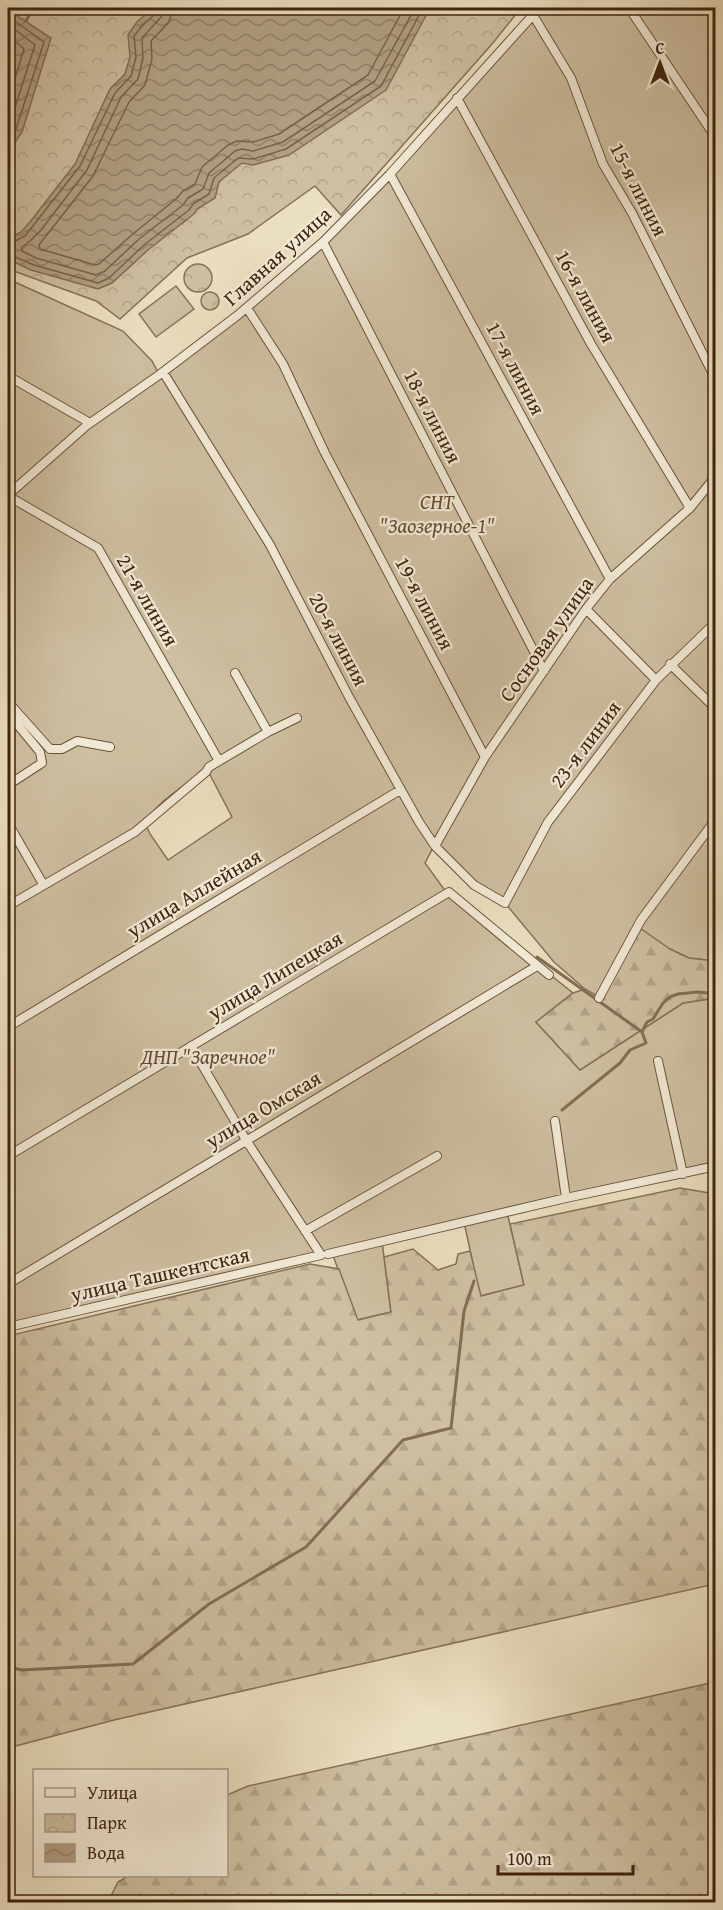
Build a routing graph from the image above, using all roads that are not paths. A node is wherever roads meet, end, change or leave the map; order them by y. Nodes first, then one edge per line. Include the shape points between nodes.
1 (629, 8) edge
2 (535, 11) edge
3 (457, 98) junction
4 (716, 138) edge
5 (390, 174) junction
6 (322, 242) junction
7 (248, 308) junction
8 (163, 372) junction
9 (8, 376) edge
10 (716, 380) edge
11 (90, 423) junction
12 (716, 476) edge
13 (8, 495) edge
14 (690, 508) junction
15 (610, 579) junction
16 (586, 609) junction
17 (716, 622) edge
18 (670, 664) junction
19 (544, 670) junction
20 (235, 673) dead end
21 (656, 680) junction
22 (8, 702) edge
23 (716, 709) edge
24 (8, 713) edge
25 (297, 718) dead end
26 (268, 732) junction
27 (110, 747) dead end
28 (486, 757) junction
29 (219, 761) junction
30 (8, 785) edge
31 (400, 790) junction
32 (716, 819) edge
33 (8, 823) edge
34 (435, 846) junction
35 (43, 884) junction
36 (504, 903) joint
37 (8, 906) edge
38 (537, 966) junction
39 (549, 975) dead end
40 (599, 998) dead end
41 (8, 1028) edge
42 (191, 1046) junction
43 (658, 1062) dead end
44 (555, 1121) dead end
45 (246, 1140) junction
46 (8, 1156) edge
47 (437, 1156) dead end
48 (716, 1166) edge
49 (683, 1174) junction
50 (566, 1197) junction
51 (305, 1231) junction
52 (324, 1254) junction
53 (8, 1284) edge
54 (8, 1327) edge

1 - 4 street
2 - 3 street, Главная улица
2 - 10 street, 15-я линия via 571,78 603,164
3 - 5 street, Главная улица
3 - 14 street, 16-я линия via 591,344
5 - 6 street, Главная улица
5 - 15 street, 17-я линия
6 - 7 street, Главная улица
6 - 19 street, 18-я линия
7 - 8 street, Главная улица
7 - 28 street, 19-я линия via 283,364 325,453
8 - 11 street, Главная улица
8 - 31 street, 20-я линия via 270,545
9 - 11 street
11 - 13 street, Главная улица
12 - 14 street, Сосновая улица
13 - 29 street, 21-я линия via 98,548
14 - 15 street, Сосновая улица
15 - 16 street, Сосновая улица
16 - 19 street, Сосновая улица
16 - 21 street
17 - 18 street, 23-я линия
18 - 21 street, 23-я линия
18 - 23 street
19 - 28 street, Сосновая улица
20 - 26 street
21 - 36 street, 23-я линия via 548,822
22 - 27 street via 50,749 78,741
24 - 30 street via 40,752 42,760 34,770
25 - 26 street
26 - 29 street
28 - 34 street, Сосновая улица
29 - 35 street via 135,831
31 - 34 street, 20-я линия
31 - 41 street, улица Аллейная
32 - 40 street via 641,920
33 - 35 street
34 - 36 street, 20-я линия via 474,885
35 - 37 street
38 - 39 street, улица Липецкая
38 - 42 street, улица Липецкая via 449,892
38 - 45 street, улица Омская
42 - 45 street
42 - 46 street, улица Липецкая
43 - 49 street
44 - 50 street
45 - 51 street
45 - 53 street, улица Омская
47 - 51 street
48 - 49 street, улица Ташкентская
49 - 50 street, улица Ташкентская
50 - 52 street, улица Ташкентская
51 - 52 street
52 - 54 street, улица Ташкентская

